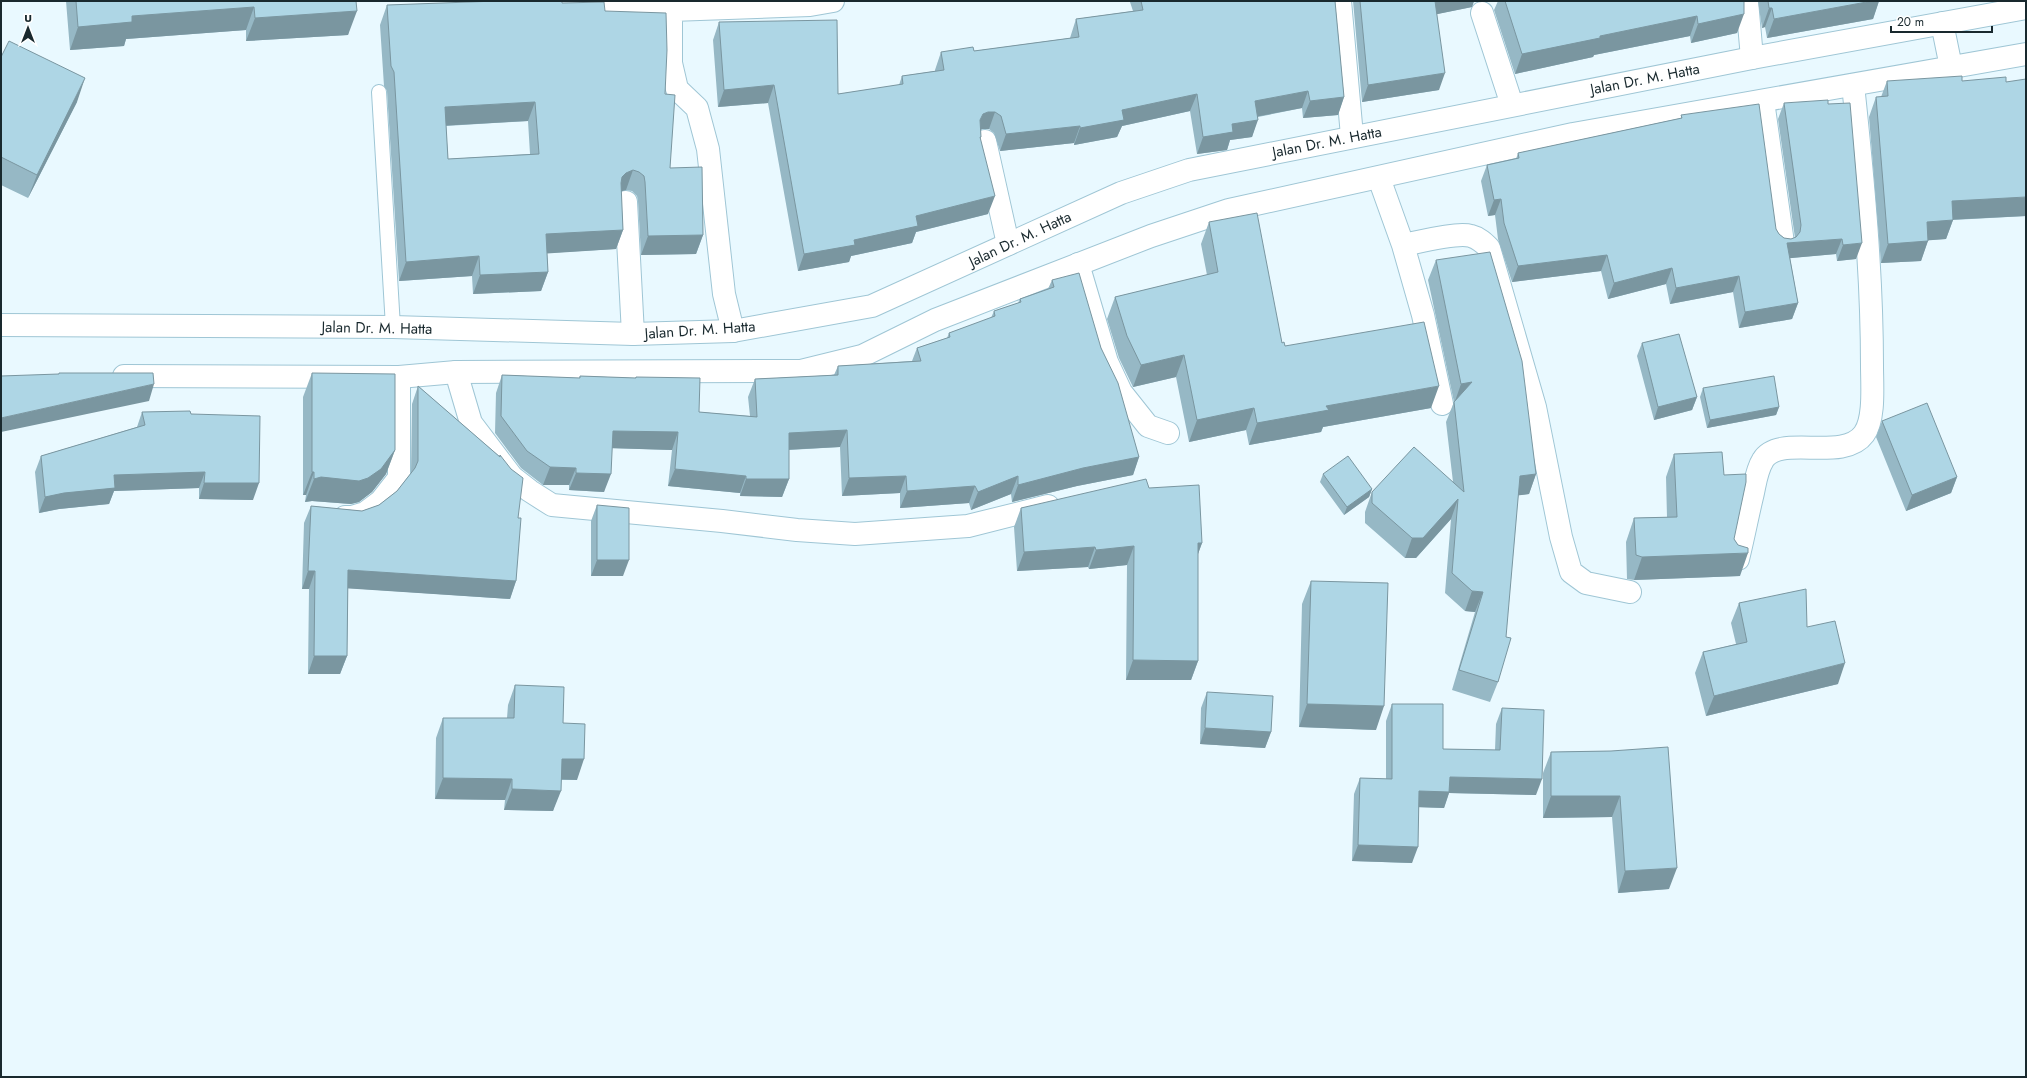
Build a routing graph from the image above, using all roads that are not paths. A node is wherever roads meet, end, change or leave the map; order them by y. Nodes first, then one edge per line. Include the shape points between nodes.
1 (833, 1) edge
2 (1340, 1) edge
3 (1747, 1) edge
4 (576, 6) edge
5 (637, 6) edge
6 (2026, 8) edge
7 (671, 11) junction
8 (1482, 13) dead end
9 (1942, 23) junction
10 (2026, 54) edge
11 (1752, 58) junction
12 (1951, 68) junction
13 (1853, 85) junction
14 (379, 92) dead end
15 (1763, 100) junction
16 (1512, 105) junction
17 (1352, 136) junction
18 (985, 141) dead end
19 (1379, 178) junction
20 (626, 202) dead end
21 (1783, 243) edge
22 (1008, 244) junction
23 (1403, 245) junction
24 (1078, 264) junction
25 (1, 325) edge
26 (393, 327) junction
27 (733, 331) junction
28 (633, 334) junction
29 (456, 372) junction
30 (105, 376) edge
31 (399, 377) junction
32 (1442, 404) dead end
33 (1168, 433) dead end
34 (1065, 502) edge
35 (325, 514) edge
36 (1738, 559) edge
37 (1630, 592) dead end

1 - 7 main road via 810,5
2 - 17 main road
3 - 11 main road
4 - 5 lane
5 - 7 main road
6 - 9 main road, Jalan Dr. M. Hatta
7 - 27 main road via 671,63 677,89 697,108 708,149 724,294
8 - 16 main road
9 - 11 main road, Jalan Dr. M. Hatta
9 - 12 main road
10 - 12 main road
11 - 16 main road, Jalan Dr. M. Hatta
12 - 13 main road
13 - 15 main road
13 - 36 main road via 1867,229 1872,347 1870,421 1865,434 1858,441 1827,448 1779,449 1768,453 1762,460 1757,475
14 - 26 lane
15 - 19 main road via 1573,134
15 - 21 main road
16 - 17 main road, Jalan Dr. M. Hatta
17 - 22 main road, Jalan Dr. M. Hatta via 1190,170 1121,193
18 - 22 main road
19 - 23 main road
19 - 24 main road via 1230,210
20 - 28 main road
22 - 27 main road, Jalan Dr. M. Hatta via 872,306
23 - 32 main road via 1423,315
23 - 37 main road via 1470,235 1480,239 1489,248 1535,407 1561,537 1571,572 1586,583
24 - 29 main road via 935,320 862,356 801,371
24 - 33 main road via 1107,362 1121,392 1148,426
25 - 26 main road, Jalan Dr. M. Hatta
26 - 28 main road, Jalan Dr. M. Hatta
27 - 28 main road, Jalan Dr. M. Hatta
29 - 31 main road
29 - 34 main road via 471,423 512,477 552,505 855,534 968,526
30 - 31 main road
31 - 35 main road via 399,478 381,501 365,513 352,517

